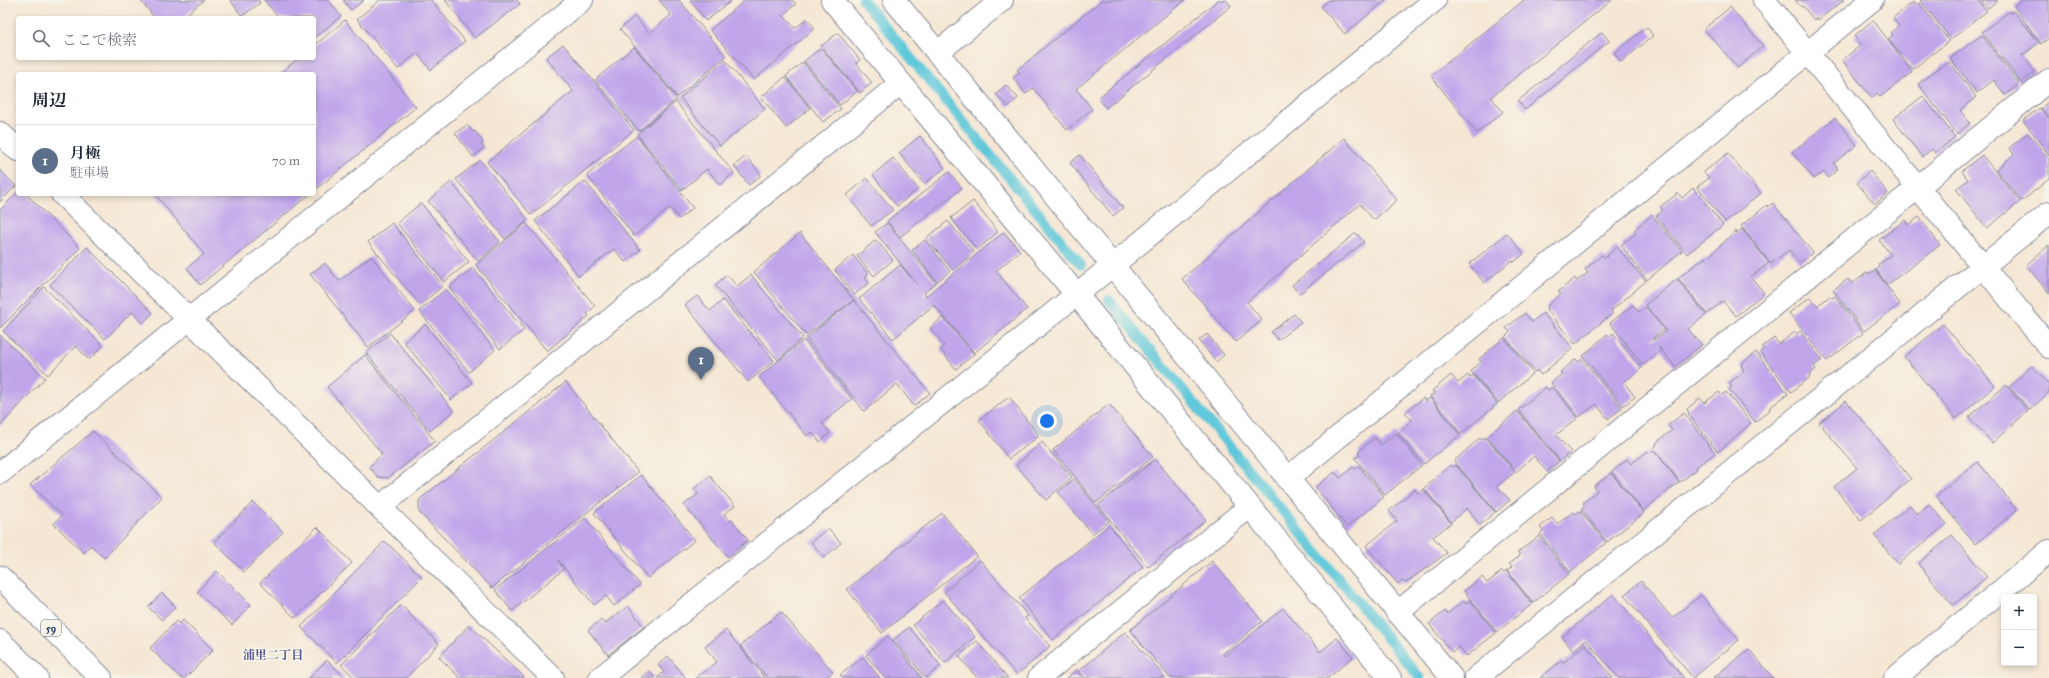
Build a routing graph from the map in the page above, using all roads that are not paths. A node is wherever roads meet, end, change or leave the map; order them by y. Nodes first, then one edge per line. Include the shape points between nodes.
1 (582, 0) edge
2 (832, 0) edge
3 (894, 0) edge
4 (1002, 0) edge
5 (1435, 0) edge
6 (1764, 0) edge
7 (1872, 0) edge
8 (1808, 52) junction
9 (937, 53) junction
10 (2049, 80) edge
11 (900, 83) junction
12 (0, 133) edge
13 (16, 148) edge
14 (1918, 187) junction
15 (64, 196) edge
16 (2049, 213) edge
17 (1112, 265) junction
18 (1983, 267) junction
19 (1076, 294) junction
20 (188, 320) junction
21 (2049, 347) edge
22 (0, 473) edge
23 (1287, 479) junction
24 (380, 507) junction
25 (1249, 507) junction
26 (2049, 552) edge
27 (0, 577) edge
28 (1397, 613) junction
29 (0, 641) edge
30 (38, 678) edge
31 (102, 678) edge
32 (553, 678) edge
33 (600, 678) edge
34 (1040, 678) edge
35 (1390, 678) edge
36 (1452, 678) edge
37 (1476, 678) edge
38 (1895, 678) edge

1 - 20 street
2 - 11 street
3 - 9 street
4 - 9 street
5 - 17 street
6 - 8 street
7 - 8 street
8 - 14 street
8 - 23 street
9 - 17 street
10 - 14 street
11 - 19 street
11 - 24 street
12 - 13 street
14 - 18 street
14 - 28 street
15 - 20 street
16 - 18 street
17 - 19 street
17 - 23 street
18 - 21 street
18 - 37 street
19 - 25 street
19 - 33 street
20 - 22 street
20 - 24 street
23 - 28 street
24 - 32 street
25 - 34 street
25 - 35 street
26 - 38 street
27 - 31 street, 59
28 - 36 street
29 - 30 street

